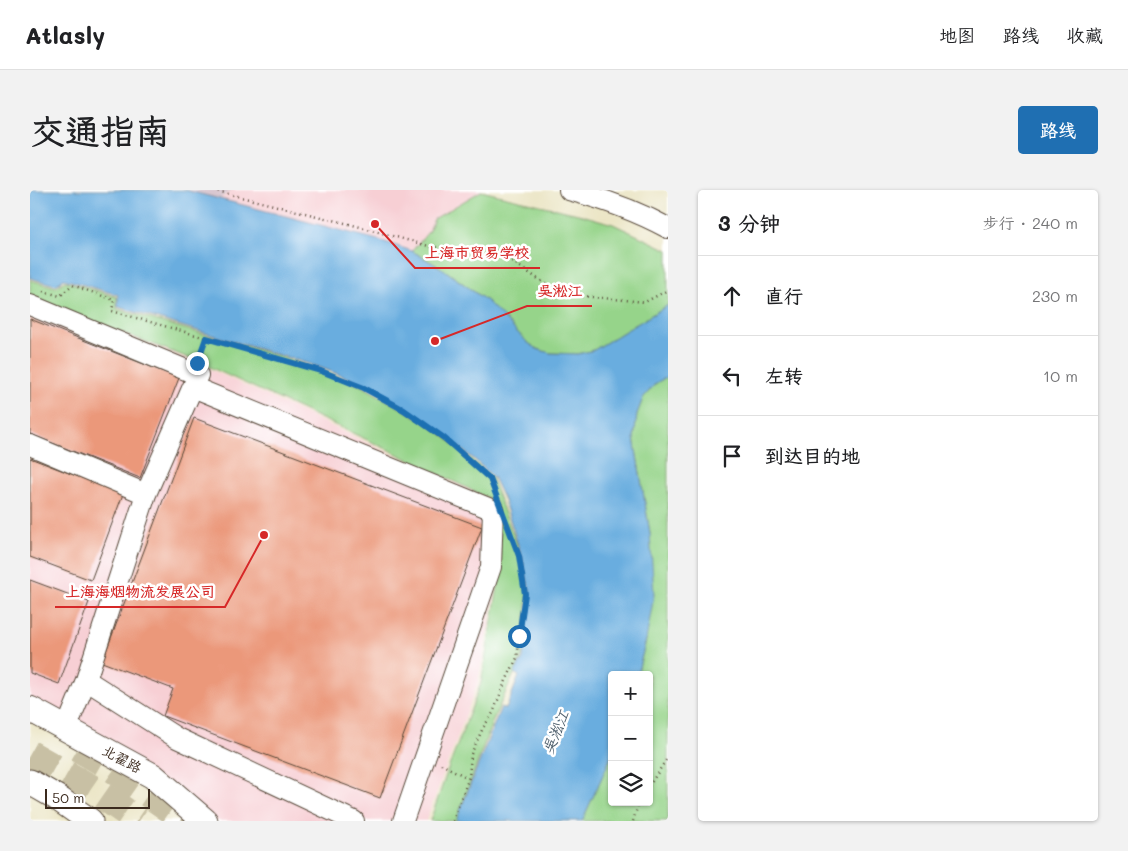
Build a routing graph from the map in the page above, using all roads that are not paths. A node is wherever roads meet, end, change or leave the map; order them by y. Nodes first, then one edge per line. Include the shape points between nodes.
1 (569, 190) edge
2 (668, 228) edge
3 (34, 297) edge
4 (192, 387) junction
5 (30, 445) edge
6 (146, 494) junction
7 (86, 680) junction
8 (30, 709) edge
9 (66, 729) junction
10 (30, 782) edge
11 (90, 821) edge
12 (205, 821) edge
13 (354, 821) edge
14 (402, 821) edge

1 - 2 street via 600,198
3 - 4 street via 198,375
4 - 6 street
4 - 14 street via 493,510 491,567
5 - 6 street
6 - 7 street
7 - 9 street
7 - 13 street via 177,738
8 - 9 main road, 北翟路
9 - 12 main road, 北翟路 via 153,776
10 - 11 main road

